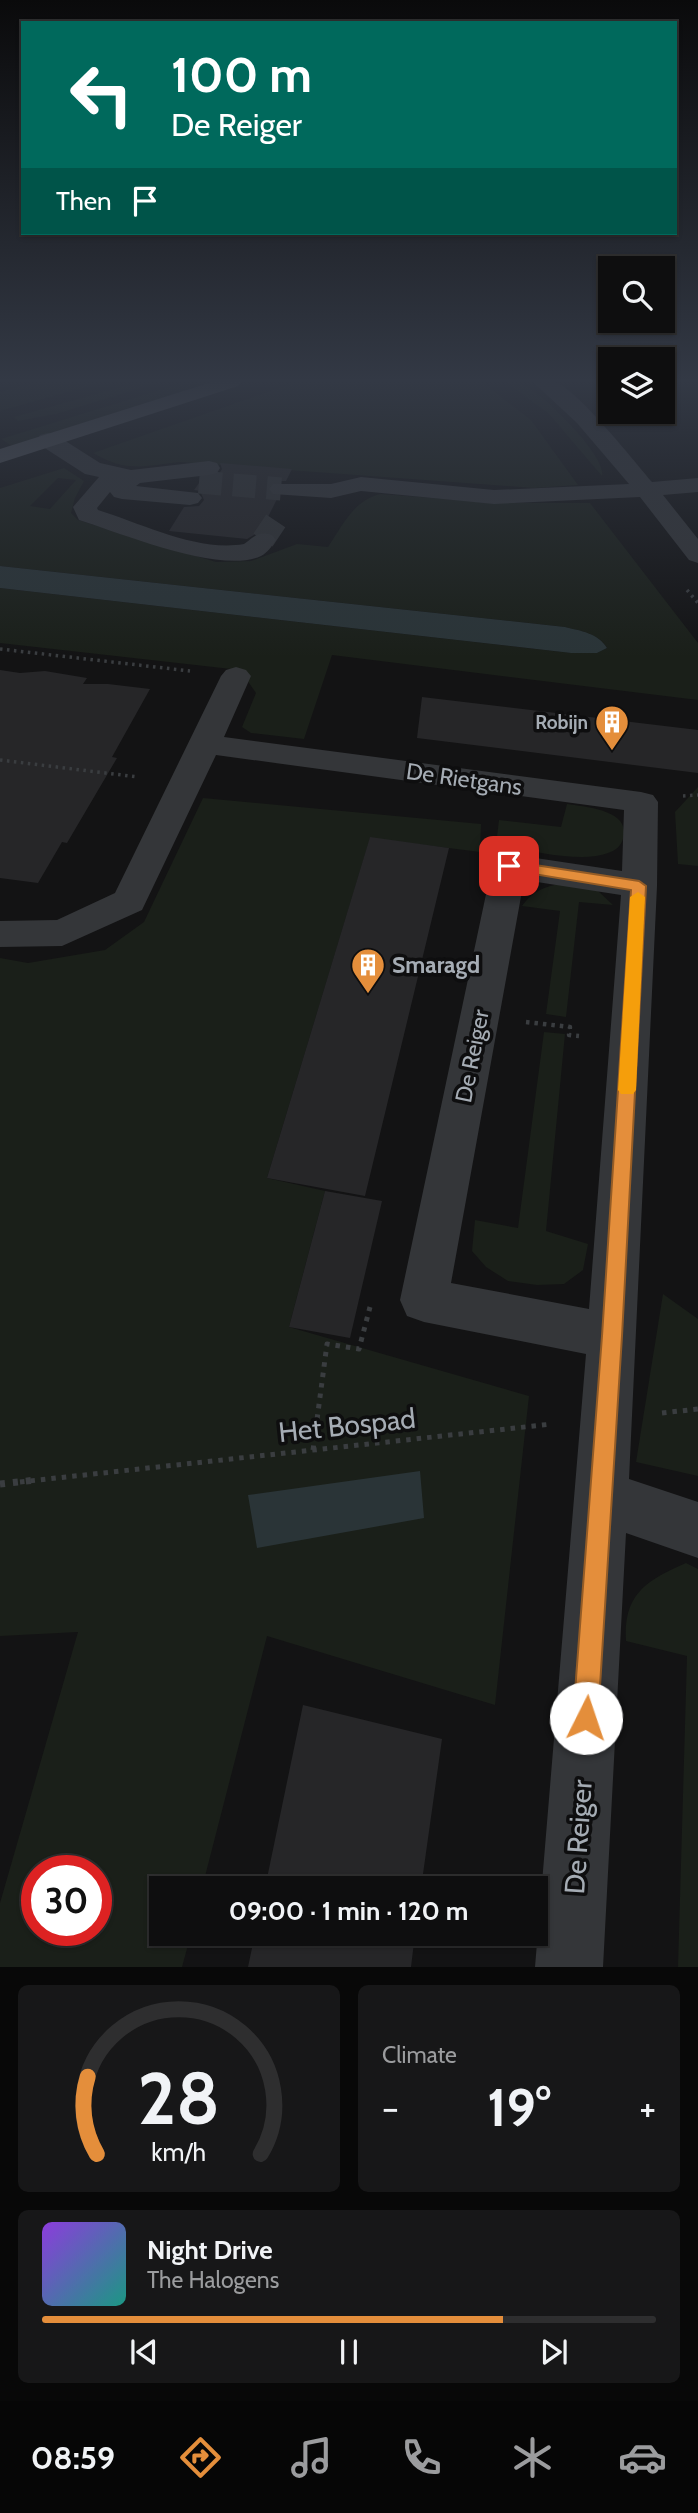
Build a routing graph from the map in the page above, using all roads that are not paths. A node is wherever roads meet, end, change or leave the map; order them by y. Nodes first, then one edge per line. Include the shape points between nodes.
1 (111, 474) edge
2 (631, 474) edge
3 (120, 476) junction
4 (361, 484) junction
5 (698, 485) edge
6 (644, 490) junction
7 (263, 540) tunnel mouth
8 (698, 555) edge
9 (236, 677) road end
10 (205, 744) junction
11 (639, 886) junction
12 (0, 933) edge
13 (612, 1336) junction
14 (601, 1497) junction
15 (698, 1531) edge
16 (569, 1967) edge

1 - 3 street
2 - 6 street
3 - 3 street via 199,483 122,492
3 - 7 street via 85,507 88,515 211,552 254,550
4 - 4 street via 281,498 331,491
4 - 6 street via 494,497
5 - 6 street
6 - 8 street
9 - 10 street
10 - 11 street, De Rietgans via 641,802
10 - 12 street via 129,901 62,933
11 - 13 street, De Reiger
11 - 13 street, De Reiger via 509,866 424,1300
13 - 14 street, De Reiger
14 - 15 street
14 - 16 street, De Reiger

